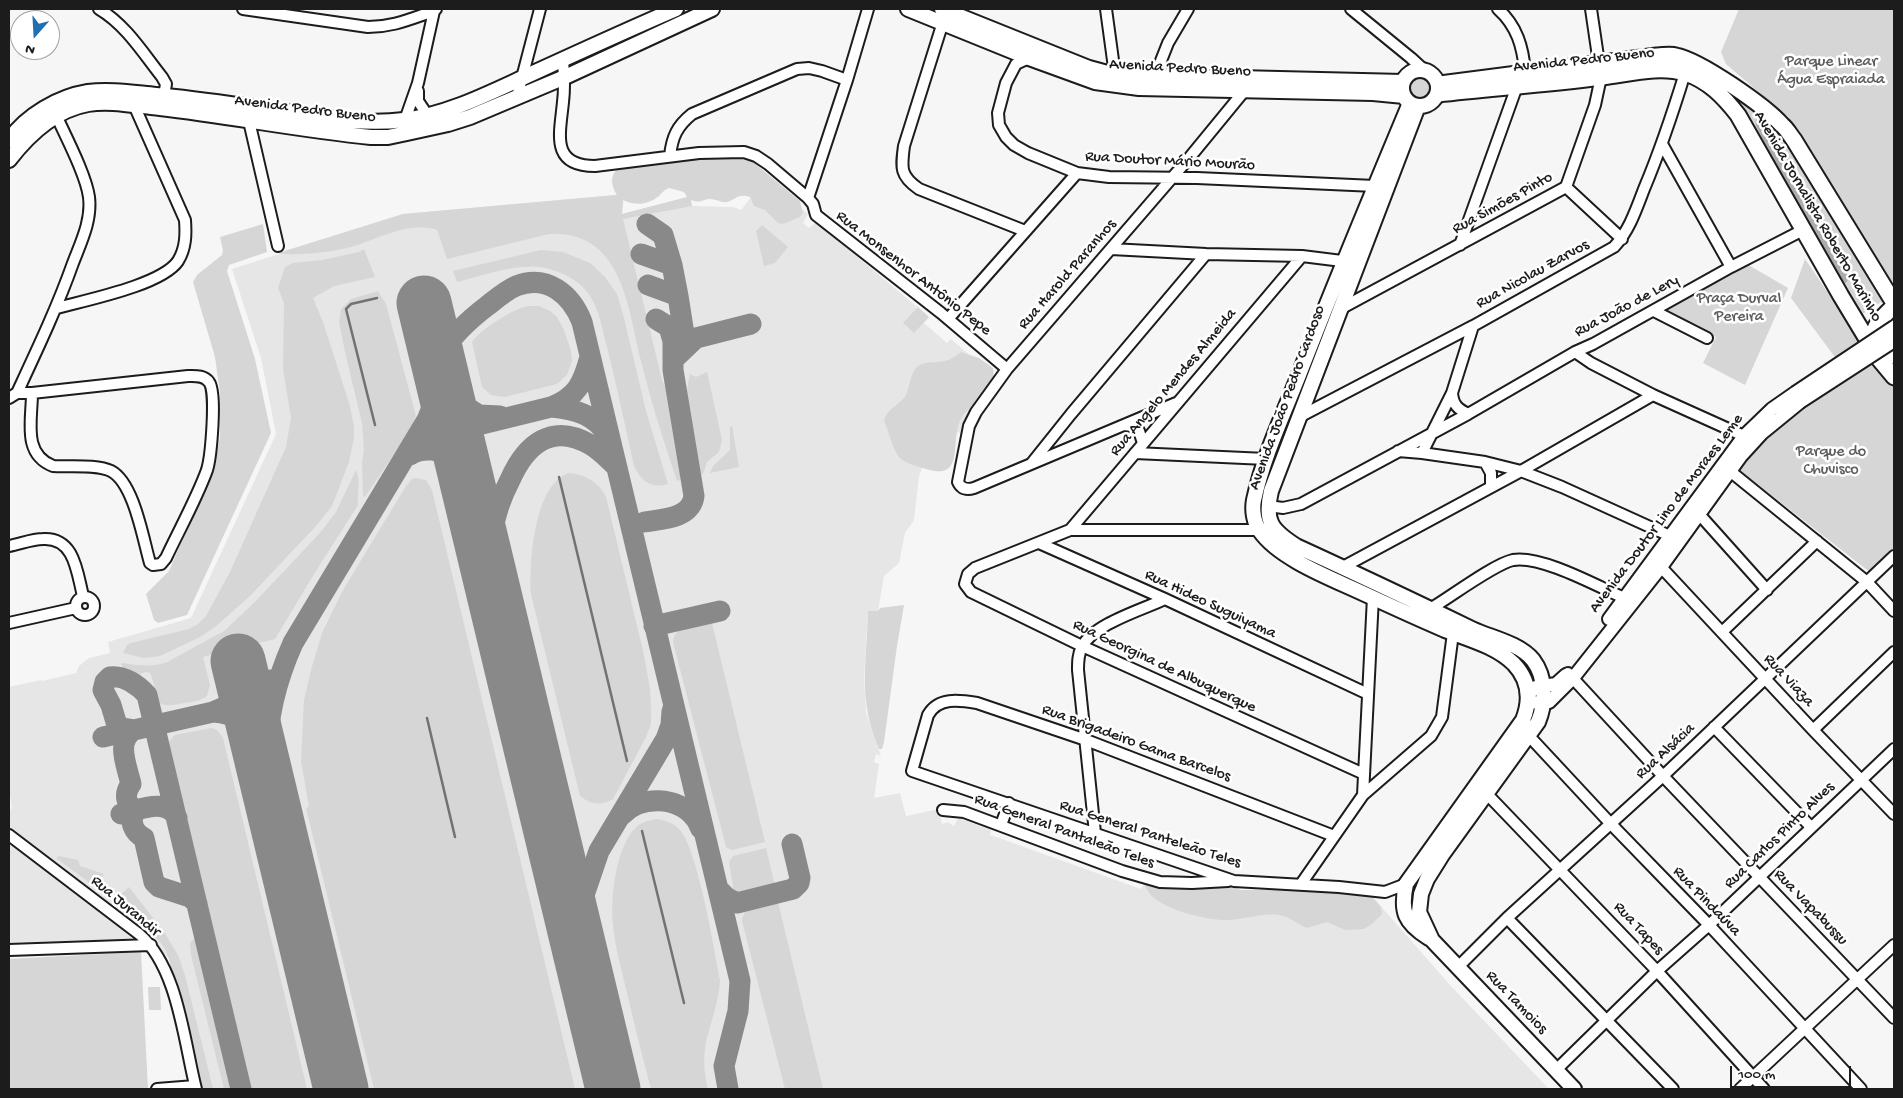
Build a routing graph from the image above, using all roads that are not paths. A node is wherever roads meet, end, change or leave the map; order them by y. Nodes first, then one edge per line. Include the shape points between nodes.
1 (99, 9) edge
2 (243, 9) edge
3 (540, 9) edge
4 (676, 9) edge
5 (712, 9) edge
6 (868, 9) edge
7 (908, 9) edge
8 (1106, 9) edge
9 (1188, 9) edge
10 (1351, 9) edge
11 (1498, 9) edge
12 (1591, 9) edge
13 (435, 10) edge
14 (943, 15) edge
15 (529, 51) junction
16 (1029, 58) junction
17 (563, 59) junction
18 (1416, 66) junction
19 (540, 70) junction
20 (1600, 70) junction
21 (1685, 73) junction
22 (1115, 75) junction
23 (1155, 76) junction
24 (565, 77) junction
25 (522, 78) junction
26 (1521, 79) junction
27 (847, 80) junction
28 (1722, 80) joint
29 (418, 83) junction
30 (1438, 89) junction
31 (1245, 90) junction
32 (164, 96) junction
33 (517, 97) junction
34 (1409, 97) junction
35 (1725, 99) joint
36 (134, 105) junction
37 (56, 115) junction
38 (405, 120) junction
39 (249, 121) junction
40 (430, 122) junction
41 (9, 140) edge
42 (1662, 144) junction
43 (670, 156) junction
44 (1190, 157) junction
45 (9, 160) edge
46 (1077, 173) junction
47 (1144, 177) junction
48 (1170, 178) junction
49 (1197, 178) junction
50 (1375, 186) junction
51 (1566, 187) junction
52 (1156, 195) junction
53 (808, 198) junction
54 (1803, 230) junction
55 (1025, 231) junction
56 (1622, 239) junction
57 (1460, 245) junction
58 (278, 246) dead end
59 (1111, 249) junction
60 (1206, 254) junction
61 (1302, 256) junction
62 (1351, 262) junction
63 (1731, 267) junction
64 (1888, 285) edge
65 (1894, 305) edge
66 (57, 308) junction
67 (1340, 308) junction
68 (1654, 311) junction
69 (948, 319) junction
70 (1473, 326) junction
71 (1894, 327) edge
72 (1707, 338) dead end
73 (1894, 341) edge
74 (1593, 344) junction
75 (1871, 345) junction
76 (1575, 352) junction
77 (1887, 357) edge
78 (1591, 363) junction
79 (1008, 369) junction
80 (1894, 377) edge
81 (1312, 382) junction
82 (32, 393) junction
83 (1452, 393) junction
84 (1653, 395) junction
85 (13, 396) edge
86 (1797, 398) junction
87 (1328, 401) junction
88 (1176, 403) junction
89 (1468, 414) junction
90 (1145, 416) junction
91 (1299, 417) junction
92 (1124, 425) junction
93 (1156, 428) junction
94 (1431, 434) junction
95 (1744, 436) junction
96 (1143, 443) junction
97 (1397, 451) junction
98 (1422, 453) junction
99 (1134, 454) junction
100 (1545, 456) junction
101 (1266, 459) junction
102 (1485, 462) junction
103 (1030, 465) junction
104 (1726, 468) junction
105 (1521, 471) junction
106 (1491, 486) junction
107 (1562, 488) junction
108 (1268, 506) junction
109 (1699, 514) junction
110 (1070, 530) junction
111 (1260, 530) junction
112 (1670, 536) junction
113 (1817, 541) junction
114 (1040, 543) junction
115 (9, 546) edge
116 (1894, 556) edge
117 (1343, 567) junction
118 (1661, 567) junction
119 (1867, 582) junction
120 (1767, 590) junction
121 (83, 596) junction
122 (1373, 598) junction
123 (1624, 598) junction
124 (1165, 600) junction
125 (76, 608) junction
126 (1430, 609) junction
127 (1894, 610) edge
128 (9, 623) edge
129 (1722, 632) junction
130 (1453, 633) junction
131 (1082, 646) junction
132 (1894, 652) edge
133 (1571, 676) junction
134 (1764, 679) junction
135 (1543, 686) junction
136 (1368, 694) junction
137 (1529, 697) junction
138 (1544, 704) junction
139 (1714, 727) junction
140 (1813, 730) junction
141 (1529, 736) junction
142 (1086, 740) junction
143 (1894, 748) edge
144 (912, 770) joint
145 (1364, 774) junction
146 (1663, 776) junction
147 (1861, 779) junction
148 (1486, 793) junction
149 (1363, 795) junction
150 (1009, 803) junction
151 (943, 810) dead end
152 (1894, 814) edge
153 (1610, 823) junction
154 (1001, 825) junction
155 (1811, 827) junction
156 (1095, 833) junction
157 (9, 835) edge
158 (1334, 836) junction
159 (1560, 869) junction
160 (1759, 876) junction
161 (1234, 881) junction
162 (1301, 884) junction
163 (1406, 884) junction
164 (1385, 892) junction
165 (1421, 894) junction
166 (1403, 906) junction
167 (1419, 912) junction
168 (1507, 918) junction
169 (1709, 925) junction
170 (1432, 940) junction
171 (151, 945) junction
172 (1894, 945) edge
173 (9, 950) edge
174 (1457, 968) junction
175 (1657, 971) junction
176 (1858, 979) junction
177 (1894, 1018) edge
178 (1607, 1020) junction
179 (1804, 1029) junction
180 (1556, 1070) junction
181 (1753, 1077) junction
182 (195, 1088) edge
183 (157, 1089) edge
184 (1574, 1089) edge
185 (1673, 1089) edge
186 (1740, 1089) edge
187 (1764, 1089) edge
188 (1861, 1089) edge

1 - 32 street via 122,27 162,77 166,84
2 - 13 street via 384,27
3 - 15 street
4 - 17 main road, Avenida Pedro Bueno
5 - 24 main road, Avenida Pedro Bueno
6 - 27 street
7 - 14 main road, Avenida Pedro Bueno
8 - 22 street
9 - 23 street via 1168,43
10 - 18 street
11 - 26 street via 1517,32 1524,59
12 - 20 street
13 - 29 street
14 - 16 main road, Avenida Pedro Bueno
14 - 22 main road, Avenida Pedro Bueno
14 - 55 street via 904,146 903,174 919,189
15 - 19 street via 532,64
15 - 25 street
16 - 31 main road, Avenida Pedro Bueno via 1095,82 1115,85
16 - 46 street, Rua Doutor Mário Mourão via 1016,64 1006,83 998,113 999,125 1014,145
17 - 19 main road, Avenida Pedro Bueno
17 - 24 street, Rua Monsenhor Antônio Pepe
18 - 30 main road via 1433,75
18 - 34 main road via 1408,74
19 - 25 main road, Avenida Pedro Bueno
20 - 21 main road, Avenida Pedro Bueno
20 - 26 main road, Avenida Pedro Bueno
20 - 28 main road, Avenida Pedro Bueno via 1676,56
20 - 51 street, Rua Simões Pinto via 1595,105
21 - 35 main road, Avenida Pedro Bueno via 1711,86
21 - 42 street, Rua Nicolau Zarvos
22 - 23 main road, Avenida Pedro Bueno
23 - 34 main road, Avenida Pedro Bueno
24 - 33 main road, Avenida Pedro Bueno
24 - 43 street, Rua Monsenhor Antônio Pepe via 559,142 568,159 584,166 595,166
25 - 33 street
25 - 40 main road, Avenida Pedro Bueno
26 - 30 main road, Avenida Pedro Bueno
26 - 57 street
27 - 43 street via 809,68 780,76 692,114 675,132
27 - 53 street
28 - 64 main road, Avenida Jornalista Roberto Marinho via 1769,112 1783,126
29 - 38 street
29 - 40 street via 418,101
30 - 34 main road via 1429,104
31 - 34 main road, Avenida Pedro Bueno
31 - 44 street, Rua Harold Paranhos
32 - 38 main road, Avenida Pedro Bueno via 349,121
32 - 41 main road, Avenida Pedro Bueno via 106,91 76,95 34,114
33 - 40 main road, Avenida Pedro Bueno via 470,117
34 - 50 main road, Avenida João Pedro Cardoso
34 - 62 main road, Avenida João Pedro Cardoso
35 - 54 main road, Avenida Jornalista Roberto Marinho via 1750,134
36 - 37 main road, Avenida Pedro Bueno via 88,104
36 - 39 main road, Avenida Pedro Bueno
36 - 66 street via 185,220 186,237 182,253 169,270 155,278
37 - 45 main road, Avenida Pedro Bueno via 27,138
37 - 66 street via 82,176 90,210
38 - 40 main road, Avenida Pedro Bueno
39 - 40 main road, Avenida Pedro Bueno via 371,137 388,137
39 - 58 street
42 - 56 street, Rua Nicolau Zarvos
42 - 63 street
43 - 53 street, Rua Monsenhor Antônio Pepe via 744,152 768,164
44 - 48 street, Rua Harold Paranhos
44 - 49 street
46 - 47 street, Rua Doutor Mário Mourão
46 - 55 street
47 - 48 street, Rua Doutor Mário Mourão
47 - 52 street
48 - 49 street, Rua Doutor Mário Mourão
48 - 52 street, Rua Harold Paranhos
49 - 50 street, Rua Doutor Mário Mourão
50 - 62 main road, Avenida João Pedro Cardoso
51 - 56 street
51 - 57 street, Rua Simões Pinto
52 - 59 street, Rua Harold Paranhos
53 - 69 street, Rua Monsenhor Antônio Pepe via 816,216
54 - 63 street, Rua João de Lery
54 - 75 main road, Avenida Jornalista Roberto Marinho
55 - 69 street
56 - 70 street, Rua Nicolau Zarvos via 1600,256
57 - 67 street, Rua Simões Pinto
59 - 60 street
59 - 79 street, Rua Harold Paranhos
60 - 61 street
60 - 103 street
61 - 62 street
61 - 88 street, Rua Angelo Mendes Almeida
62 - 67 main road, Avenida João Pedro Cardoso
62 - 101 main road, Avenida João Pedro Cardoso
63 - 68 street, Rua João de Lery
64 - 65 main road, Avenida Jornalista Roberto Marinho
65 - 75 main road via 1876,324
66 - 85 street
67 - 81 main road, Avenida João Pedro Cardoso
68 - 72 street
68 - 74 street, Rua João de Lery
69 - 79 street, Rua Monsenhor Antônio Pepe
70 - 83 street
70 - 87 street, Rua Nicolau Zarvos
71 - 86 street, Avenida Doutor Lino de Moraes Leme, bridge
73 - 86 street, Avenida Doutor Lino de Moraes Leme, bridge
74 - 76 street, Rua João de Lery
74 - 78 street via 1588,357
75 - 77 main road, Avenida Jornalista Roberto Marinho
76 - 78 street
76 - 89 street, Rua João de Lery
77 - 80 main road, Avenida Jornalista Roberto Marinho
78 - 84 street
79 - 103 street, Rua Harold Paranhos via 969,426 958,482 969,490
81 - 87 street via 1316,396
81 - 91 main road, Avenida João Pedro Cardoso
82 - 82 street via 188,376 204,378 212,387 214,401 207,470 161,564 150,563 132,502 119,478 102,468 53,466 37,456 31,444
82 - 85 street
83 - 89 street via 1457,408
83 - 94 street
84 - 95 street
84 - 100 street
86 - 95 street, Avenida Doutor Lino de Moraes Leme via 1772,409
86 - 104 street, Avenida Doutor Lino de Moraes Leme
87 - 91 street, Rua Nicolau Zarvos
88 - 90 street
88 - 93 street, Rua Angelo Mendes Almeida
89 - 94 street, Rua João de Lery
90 - 92 street
90 - 93 street
91 - 108 main road, Avenida João Pedro Cardoso
92 - 96 street via 1139,431
92 - 103 street
93 - 96 street, Rua Angelo Mendes Almeida
94 - 97 street, Rua João de Lery
94 - 98 street
95 - 104 street, Avenida Doutor Lino de Moraes Leme
96 - 99 street, Rua Angelo Mendes Almeida
97 - 98 street
97 - 108 street, Rua João de Lery via 1301,504 1283,508
98 - 102 street
99 - 101 street
99 - 110 street, Rua Angelo Mendes Almeida
100 - 105 street
100 - 107 street via 1543,474
101 - 111 main road, Avenida João Pedro Cardoso via 1254,502
102 - 105 street
102 - 106 street via 1491,473
104 - 109 street, Avenida Doutor Lino de Moraes Leme
104 - 112 street, Avenida Doutor Lino de Moraes Leme
104 - 113 street
105 - 106 street
105 - 107 street
106 - 117 street
107 - 112 street
108 - 117 main road, Avenida João Pedro Cardoso via 1268,517 1282,537
109 - 118 street, Avenida Doutor Lino de Moraes Leme
109 - 120 street
110 - 111 street
110 - 114 street
111 - 122 main road, Avenida João Pedro Cardoso via 1282,553
112 - 123 street, Avenida Doutor Lino de Moraes Leme
113 - 119 street
113 - 120 street
114 - 124 street, Rua Hideo Suguiyama
114 - 131 street, Rua Georgina de Albuquerque via 975,568 968,574 965,584 971,592
115 - 121 street via 48,538 65,545 73,558
116 - 119 street, Rua Alsácia
117 - 126 main road, Avenida João Pedro Cardoso
118 - 129 street, Rua Viaza
118 - 133 street, Avenida Doutor Lino de Moraes Leme
119 - 127 street
119 - 134 street, Rua Alsácia
120 - 129 street
121 - 125 street via 78,599
121 - 125 street via 93,600 94,610 85,615
122 - 130 main road, Avenida João Pedro Cardoso
122 - 136 street
123 - 126 street via 1544,563 1526,559 1511,560
123 - 133 street, Avenida Doutor Lino de Moraes Leme
124 - 131 street via 1103,627
124 - 136 street, Rua Hideo Suguiyama
125 - 128 street
126 - 135 main road, Avenida João Pedro Cardoso via 1523,652 1539,671
129 - 134 street, Rua Viaza
130 - 137 main road, Avenida João Pedro Cardoso via 1507,658 1525,680
130 - 149 street via 1442,718 1438,726 1431,736
131 - 142 street via 1078,670
131 - 145 street, Rua Georgina de Albuquerque
132 - 140 street
133 - 135 street, Avenida Doutor Lino de Moraes Leme via 1551,686
133 - 138 street, Avenida Doutor Lino de Moraes Leme
133 - 146 street, Rua Vapabussu
134 - 139 street, Rua Alsácia
134 - 140 street, Rua Viaza
135 - 137 street, Avenida Doutor Lino de Moraes Leme via 1534,689
135 - 138 main road, Avenida João Pedro Cardoso
136 - 145 street
137 - 138 street
137 - 163 main road via 1522,720
138 - 141 main road, Avenida Doutor Lino de Moraes Leme
139 - 146 street, Rua Alsácia
139 - 155 street
140 - 147 street, Rua Viaza
141 - 148 main road, Avenida Doutor Lino de Moraes Leme
141 - 153 street, Rua Pindaúva
142 - 144 street, Rua Brigadeiro Gama Barcelos via 977,703 961,700 937,704 928,715
142 - 156 street
142 - 158 street, Rua Brigadeiro Gama Barcelos
143 - 147 street, Rua Carlos Pinto Alves
144 - 150 street, Rua General Panteleão Teles
145 - 149 street
146 - 153 street, Rua Alsácia
146 - 160 street, Rua Vapabussu
147 - 152 street, Rua Viaza
147 - 155 street, Rua Carlos Pinto Alves
148 - 159 street, Rua Tapes
148 - 165 main road, Avenida Doutor Lino de Moraes Leme via 1442,855
149 - 158 street
150 - 154 street
150 - 156 street, Rua General Panteleão Teles
151 - 154 street, Rua General Pantaleão Teles via 964,812
153 - 159 street, Rua Alsácia
153 - 169 street, Rua Pindaúva
154 - 161 street, Rua General Pantaleão Teles via 1160,882
155 - 160 street, Rua Carlos Pinto Alves
156 - 161 street, Rua General Panteleão Teles
157 - 171 street, Rua Jurandir
158 - 162 street
159 - 168 street, Rua Alsácia
159 - 175 street, Rua Tapes
160 - 169 street, Rua Carlos Pinto Alves
160 - 176 street, Rua Vapabussu
161 - 162 street, Rua General Panteleão Teles
162 - 164 street, Rua General Panteleão Teles
163 - 164 street, Rua General Panteleão Teles
163 - 165 main road
163 - 166 main road
164 - 166 street
165 - 167 main road
166 - 167 main road via 1411,912
166 - 170 main road, Rua Tamoios via 1411,925
167 - 170 main road, Rua Tamoios
168 - 174 street, Rua Alsácia
168 - 178 street
169 - 175 street, Rua Carlos Pinto Alves
169 - 179 street, Rua Pindaúva
170 - 174 main road, Rua Tamoios
171 - 173 street
171 - 182 street, Rua Jurandir via 167,972 176,1000
172 - 176 street
174 - 180 main road, Rua Tamoios
175 - 178 street, Rua Carlos Pinto Alves
175 - 181 street, Rua Tapes
176 - 177 street, Rua Vapabussu
176 - 179 street
178 - 180 street, Rua Carlos Pinto Alves
178 - 185 street
179 - 181 street
179 - 188 street, Rua Pindaúva
180 - 184 main road, Rua Tamoios
181 - 186 street
181 - 187 street, Rua Tapes
182 - 183 street

